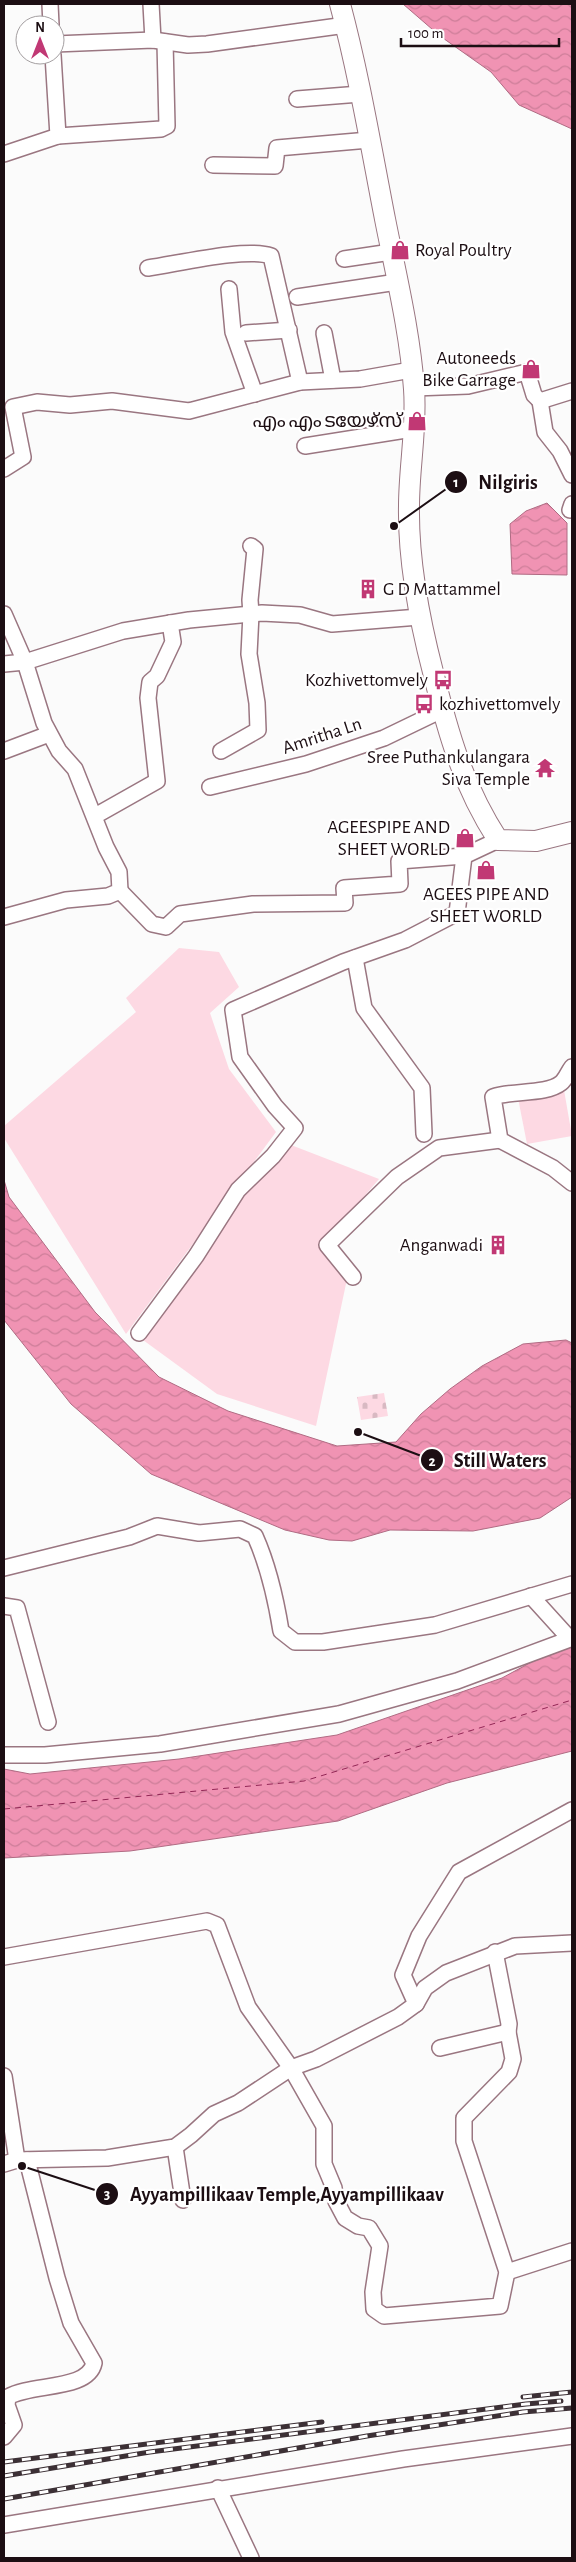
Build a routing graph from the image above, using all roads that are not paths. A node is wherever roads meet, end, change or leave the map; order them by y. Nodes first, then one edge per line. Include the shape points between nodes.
1 (151, 4) edge
2 (340, 4) edge
3 (346, 25) junction
4 (159, 41) junction
5 (65, 44) edge
6 (54, 65) edge
7 (360, 94) junction
8 (297, 99) dead end
9 (58, 136) junction
10 (370, 140) junction
11 (4, 154) edge
12 (213, 164) dead end
13 (391, 252) junction
14 (344, 259) dead end
15 (148, 268) dead end
16 (397, 282) junction
17 (229, 290) dead end
18 (298, 297) dead end
19 (289, 330) junction
20 (246, 333) dead end
21 (324, 333) dead end
22 (413, 379) junction
23 (333, 380) junction
24 (300, 382) junction
25 (572, 391) edge
26 (255, 394) junction
27 (540, 401) junction
28 (412, 429) junction
29 (305, 446) dead end
30 (4, 469) edge
31 (572, 475) edge
32 (252, 546) dead end
33 (4, 614) edge
34 (252, 614) junction
35 (419, 617) junction
36 (170, 623) junction
37 (25, 662) junction
38 (4, 664) edge
39 (442, 706) junction
40 (49, 734) junction
41 (4, 751) edge
42 (222, 751) dead end
43 (210, 787) dead end
44 (95, 816) junction
45 (572, 832) edge
46 (498, 840) junction
47 (464, 856) junction
48 (120, 891) junction
49 (4, 917) edge
50 (355, 958) junction
51 (572, 1067) edge
52 (424, 1134) dead end
53 (500, 1140) junction
54 (572, 1183) edge
55 (353, 1277) dead end
56 (139, 1333) dead end
57 (4, 1568) edge
58 (572, 1584) edge
59 (531, 1596) junction
60 (4, 1606) edge
61 (48, 1722) dead end
62 (4, 1755) edge
63 (572, 1810) edge
64 (572, 1943) edge
65 (495, 1952) junction
66 (4, 1957) edge
67 (416, 2004) junction
68 (508, 2032) junction
69 (440, 2048) dead end
70 (291, 2068) junction
71 (4, 2076) edge
72 (175, 2147) junction
73 (16, 2161) edge
74 (183, 2200) dead end
75 (572, 2251) edge
76 (507, 2272) junction
77 (572, 2436) edge
78 (4, 2437) edge
79 (218, 2488) junction
80 (4, 2525) edge
81 (251, 2558) edge

1 - 4 street
2 - 3 main road
3 - 4 street via 207,44
3 - 7 main road
4 - 5 street
4 - 9 street via 167,126 161,130
6 - 9 street
7 - 8 street
7 - 10 main road
9 - 11 street
10 - 12 street via 277,148 275,166
10 - 13 main road
13 - 14 street
13 - 16 main road
15 - 19 street via 244,254 272,256
16 - 18 street
16 - 22 main road
17 - 26 street via 232,332
19 - 20 street
19 - 24 street
21 - 23 street
22 - 23 street via 389,376
22 - 27 street via 468,386 527,372 534,395
22 - 28 main road
23 - 24 street
24 - 26 street
25 - 27 street
26 - 30 street via 189,411 112,401 70,405 37,402 13,407 23,457
27 - 31 street via 545,432 560,450
28 - 29 street
28 - 35 main road via 409,508
32 - 34 street via 255,549 250,600
33 - 37 street
34 - 35 street via 300,615 332,624
34 - 36 street
34 - 42 street via 249,654 258,730
35 - 39 main road
36 - 37 street via 123,631
36 - 44 street via 173,642 157,676 150,682 148,698 157,781
37 - 38 street
37 - 40 street
39 - 43 street, Amritha Ln via 384,738 306,764
39 - 46 main road via 459,766
40 - 41 street
40 - 44 street via 58,751 75,769
44 - 48 street via 119,872
45 - 46 main road via 536,841
46 - 47 street
47 - 48 street via 399,861 400,884 344,888 345,903 253,904 180,914 166,927 152,924
47 - 50 street via 457,913 406,940
48 - 49 street via 108,896 66,900
50 - 52 street via 364,1008 422,1088
50 - 56 street via 233,1010 240,1057 295,1128 273,1156 238,1190 196,1256
51 - 53 street via 560,1084 494,1098
53 - 54 street via 553,1168
53 - 55 street via 438,1148 397,1177 365,1206 327,1246
57 - 59 street via 129,1537 157,1526 199,1533 240,1528 255,1536 262,1551 281,1631 295,1642 323,1642 434,1625
58 - 59 street
59 - 62 street via 570,1639 396,1700 339,1714 160,1744 45,1755
60 - 61 street via 17,1608 22,1621
63 - 67 street via 459,1872 419,1936 402,1976
64 - 65 street via 515,1946
65 - 67 street via 446,1973 425,1988
65 - 68 street
66 - 70 street via 207,1921 217,1925 248,2007
67 - 70 street via 380,2027
68 - 69 street
68 - 76 street via 514,2059 509,2072 464,2118 464,2141
70 - 72 street via 238,2103 214,2114
70 - 76 street via 324,2126 324,2164 336,2201 345,2218 358,2226 370,2228 380,2246 373,2292 374,2309 384,2316 500,2306
71 - 73 street
72 - 73 street via 107,2158
72 - 74 street
73 - 78 street via 71,2323 94,2363 83,2379 28,2389 8,2397 6,2405 14,2425
75 - 76 street
77 - 79 street
79 - 80 street
79 - 81 street

